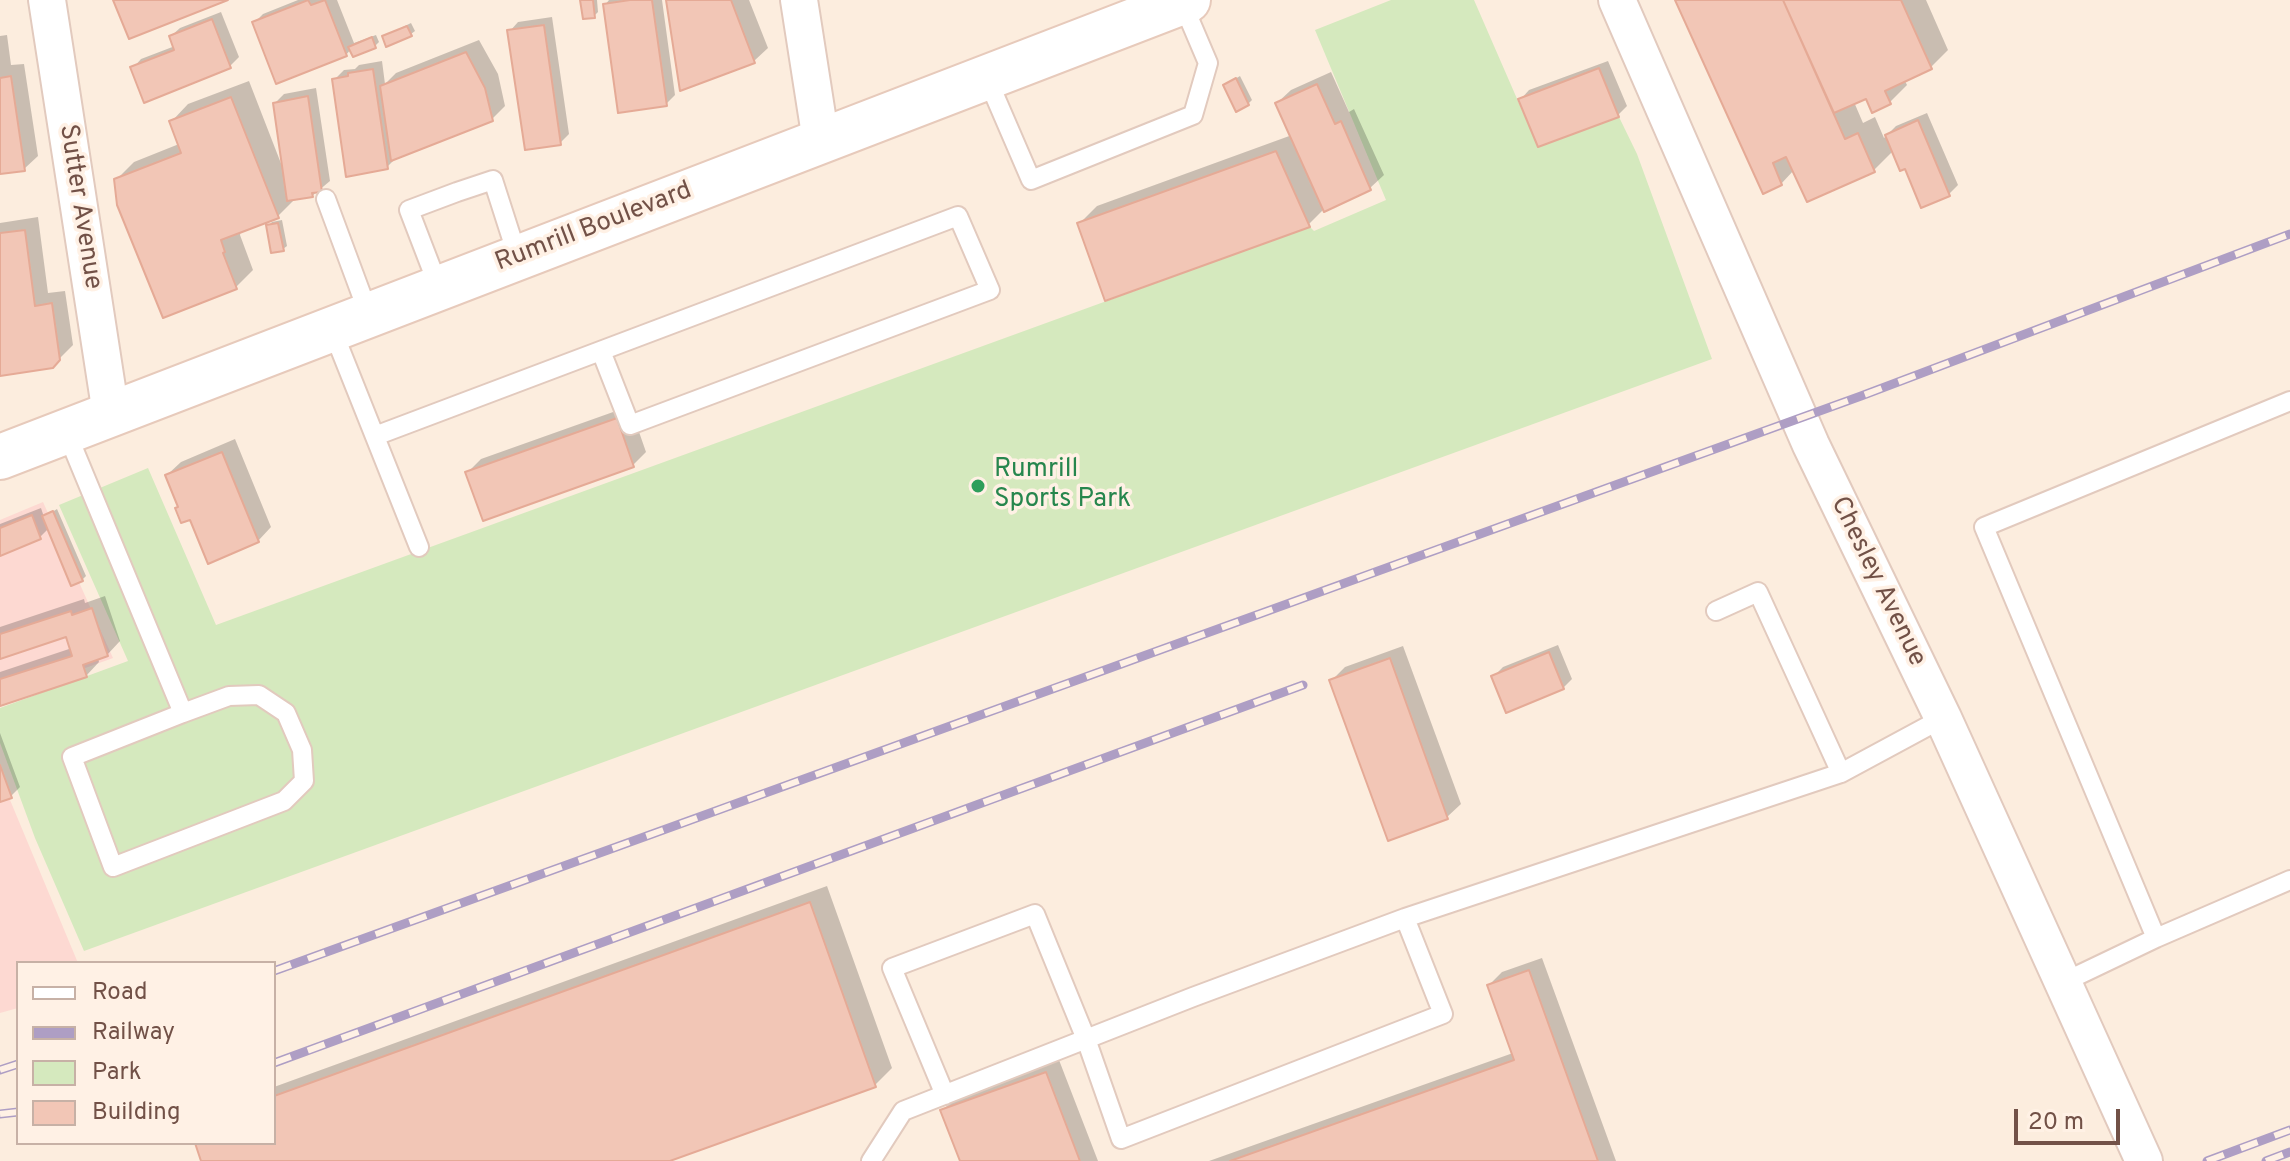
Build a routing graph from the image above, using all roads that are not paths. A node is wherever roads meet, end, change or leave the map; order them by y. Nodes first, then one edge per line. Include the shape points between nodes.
1 (47, 0) edge
2 (799, 0) edge
3 (1617, 0) edge
4 (1185, 1) edge
5 (987, 78) junction
6 (821, 141) junction
7 (326, 199) dead end
8 (518, 258) junction
9 (439, 288) junction
10 (350, 322) junction
11 (601, 351) junction
12 (2290, 401) edge
13 (111, 414) junction
14 (66, 431) junction
15 (375, 436) junction
16 (0, 457) edge
17 (419, 547) dead end
18 (1716, 611) dead end
19 (183, 713) junction
20 (1943, 718) junction
21 (1841, 773) junction
22 (2290, 880) edge
23 (1405, 918) junction
24 (2156, 938) junction
25 (2064, 982) junction
26 (1086, 1039) junction
27 (945, 1095) junction
28 (871, 1161) edge
29 (2144, 1161) edge

1 - 13 street, Sutter Avenue
2 - 6 street
3 - 20 street, Chesley Avenue via 1811,445
4 - 5 main road, Rumrill Boulevard
4 - 5 lane via 1208,63 1193,115 1031,180
5 - 6 main road, Rumrill Boulevard
6 - 8 main road, Rumrill Boulevard
7 - 10 lane
8 - 9 main road, Rumrill Boulevard
8 - 9 lane via 493,180 409,210
9 - 10 main road, Rumrill Boulevard
10 - 13 main road, Rumrill Boulevard
10 - 15 lane
11 - 11 lane via 958,216 990,290 630,425
11 - 15 lane
12 - 24 lane via 1984,527
13 - 14 main road, Rumrill Boulevard
14 - 16 main road, Rumrill Boulevard
14 - 19 lane
15 - 17 lane
18 - 21 lane via 1758,592
19 - 19 lane via 72,757 113,867 284,801 304,781 302,750 286,713 259,695 229,696
20 - 21 lane
20 - 25 street, Chesley Avenue
21 - 23 lane
22 - 24 lane
23 - 26 lane
23 - 26 lane via 1443,1014 1121,1139
24 - 25 lane
25 - 29 street, Chesley Avenue
26 - 27 lane
26 - 27 lane via 1035,914 892,968
27 - 28 lane via 903,1111

